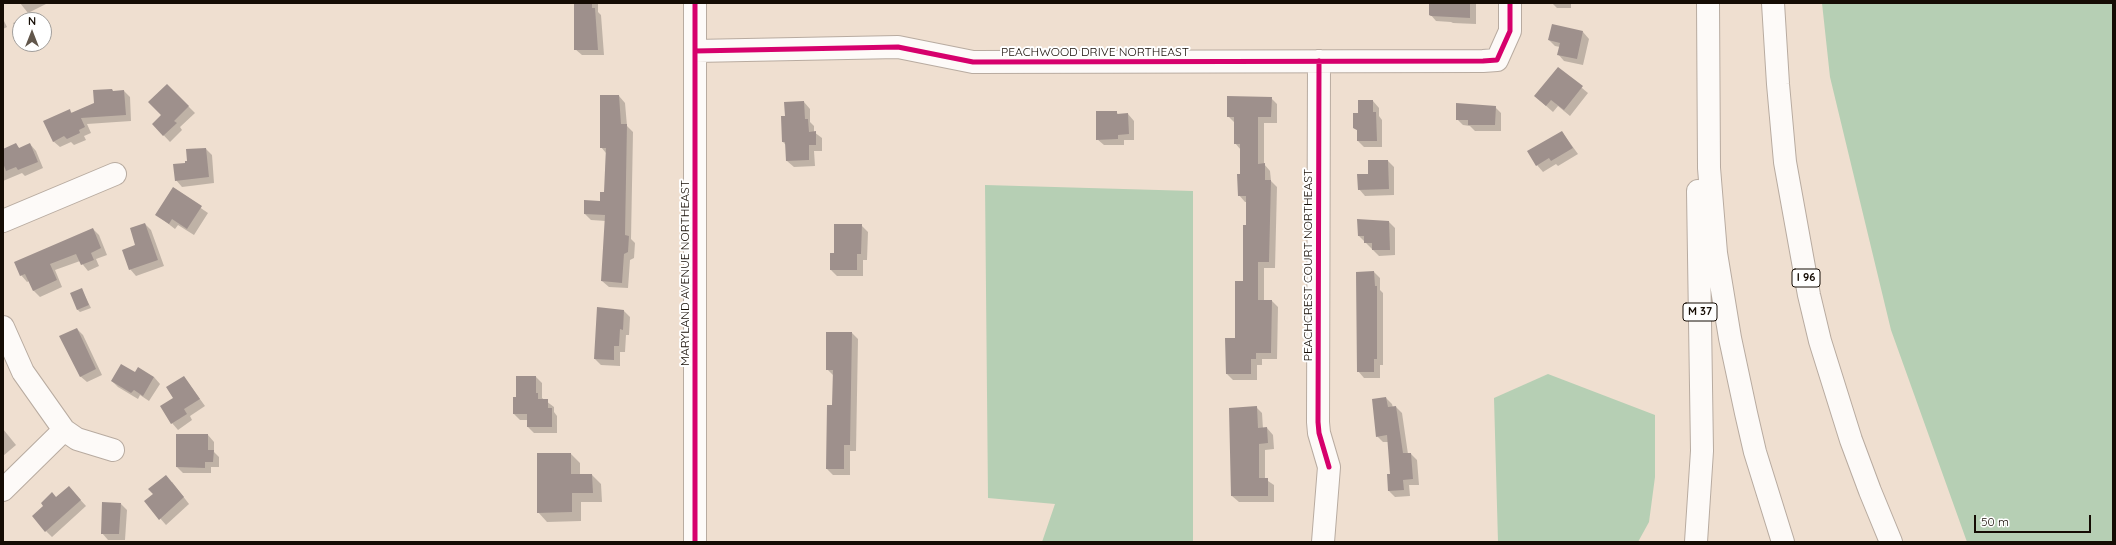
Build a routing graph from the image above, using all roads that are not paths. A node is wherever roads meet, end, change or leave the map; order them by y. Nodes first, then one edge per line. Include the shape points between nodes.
1 (695, 3) edge
2 (1510, 3) edge
3 (1708, 3) edge
4 (1773, 3) edge
5 (695, 51) junction
6 (1318, 61) junction
7 (1707, 82) junction
8 (114, 174) dead end
9 (3, 222) edge
10 (3, 327) edge
11 (64, 430) junction
12 (113, 450) dead end
13 (3, 490) edge
14 (695, 542) edge
15 (1322, 542) edge
16 (1696, 542) edge
17 (1783, 542) edge
18 (1891, 542) edge

1 - 5 main road, MARYLAND AVENUE NORTHEAST
2 - 6 main road, PEACHWOOD DRIVE NORTHEAST via 1510,31 1497,60
3 - 7 main road
4 - 18 main road, I 96 via 1785,162 1809,295 1828,369 1851,440
5 - 6 main road, PEACHWOOD DRIVE NORTHEAST via 898,48 974,62
5 - 14 main road, MARYLAND AVENUE NORTHEAST
6 - 15 main road, PEACHCREST COURT NORTHEAST via 1318,422 1329,467
7 - 16 main road, M 37 via 1697,216 1702,451
7 - 17 main road via 1711,199 1730,338 1755,452
8 - 9 main road
10 - 11 main road via 22,372
11 - 12 main road via 77,439
11 - 13 main road

